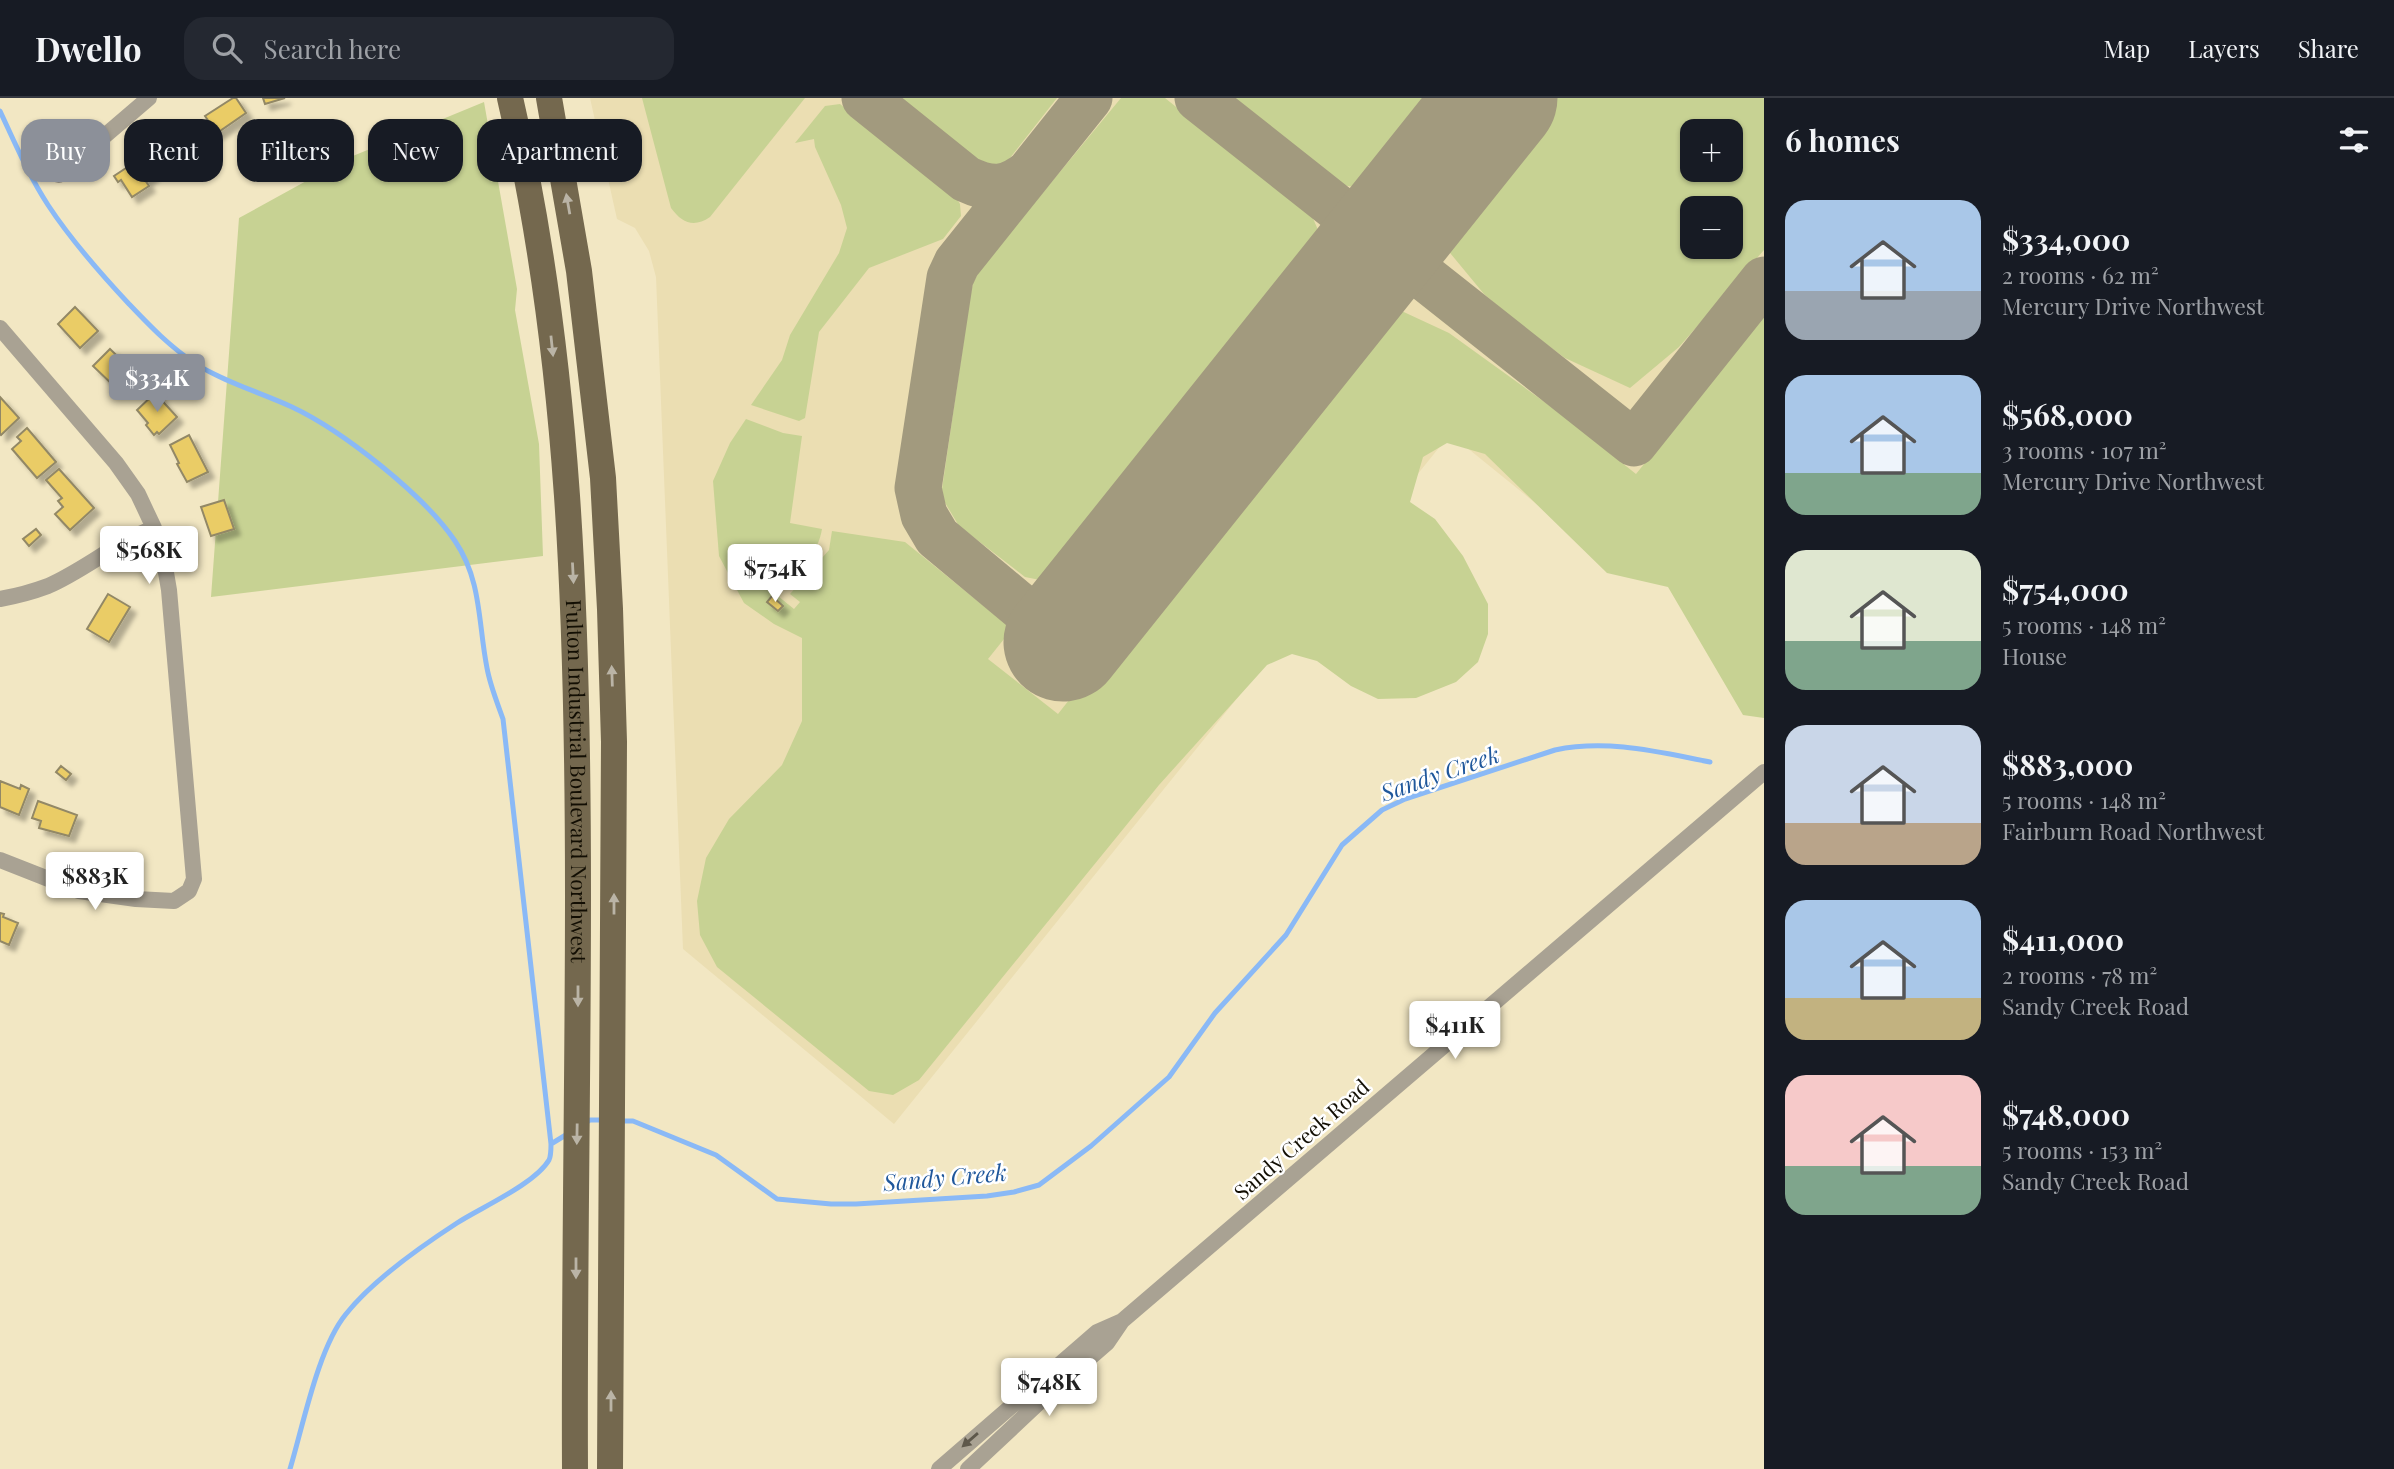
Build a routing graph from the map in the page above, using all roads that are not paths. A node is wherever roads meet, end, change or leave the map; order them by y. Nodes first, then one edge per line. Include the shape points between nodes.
1 (510, 98) edge
2 (549, 98) edge
3 (141, 101) edge
4 (110, 129) edge
5 (0, 328) edge
6 (154, 528) junction
7 (0, 599) edge
8 (1764, 772) edge
9 (0, 860) edge
10 (1122, 1321) junction
11 (575, 1469) edge
12 (610, 1469) edge
13 (939, 1469) edge
14 (968, 1469) edge

1 -> 11 main road, Fulton Industrial Boulevard Northwest via 545,278 567,477 575,608
12 -> 2 main road, Fulton Industrial Boulevard Northwest via 614,742 610,609 604,491 579,271
3 - 4 street
5 - 6 street via 116,463
6 - 7 street via 50,585
6 - 9 street via 169,590 194,879 189,891 174,901 79,891
8 - 10 street, Sandy Creek Road
10 -> 13 street, Sandy Creek Road via 1097,1332
10 - 14 street, Sandy Creek Road via 1107,1343

